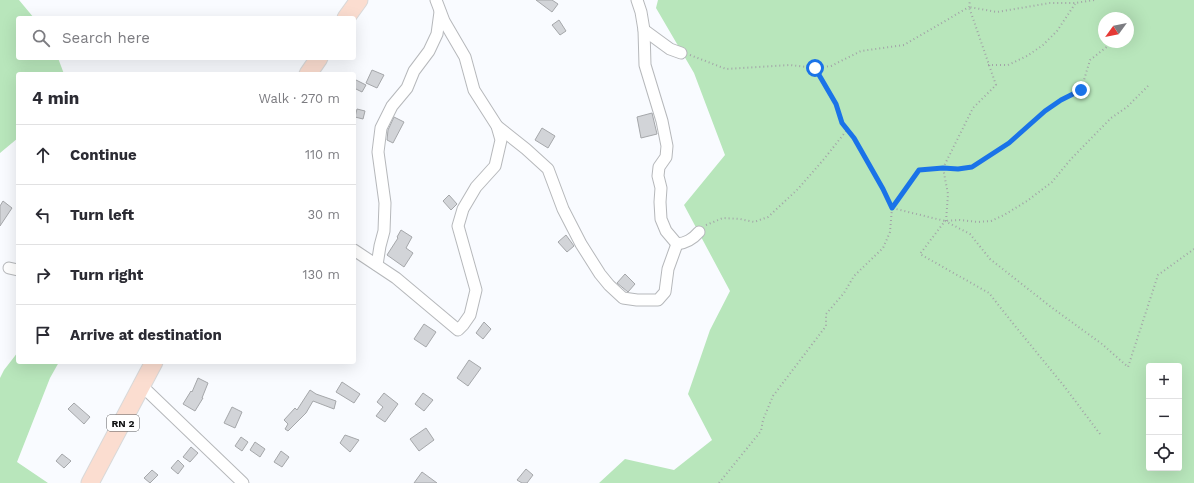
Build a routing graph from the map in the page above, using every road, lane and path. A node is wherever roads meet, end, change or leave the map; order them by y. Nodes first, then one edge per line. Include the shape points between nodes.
1 (359, 0) edge
2 (436, 0) edge
3 (637, 0) edge
4 (970, 0) edge
5 (1094, 0) edge
6 (1075, 3) junction
7 (968, 7) junction
8 (440, 12) junction
9 (347, 16) edge
10 (644, 30) junction
11 (1105, 48) edge
12 (681, 53) joint
13 (318, 60) edge
14 (988, 65) junction
15 (815, 68) junction
16 (309, 72) edge
17 (1150, 84) dead end
18 (497, 126) junction
19 (847, 130) junction
20 (943, 168) junction
21 (892, 208) junction
22 (946, 221) junction
23 (699, 232) joint
24 (677, 244) junction
25 (1194, 249) edge
26 (356, 251) edge
27 (377, 265) junction
28 (153, 364) edge
29 (142, 386) junction
30 (1100, 434) dead end
31 (90, 483) edge
32 (243, 483) edge
33 (719, 483) edge

1 - 9 main road
2 - 8 street
3 - 10 street
4 - 7 path
5 - 6 path
6 - 7 path via 997,12
6 - 14 path via 1057,31 1044,45 1008,64
7 - 14 path
7 - 15 path via 904,44 861,51 831,66
8 - 18 street via 465,57 474,90
8 - 27 street via 437,34 429,51 414,71 407,88 392,106 381,128 378,152 385,203 384,231
10 - 12 street via 670,49
10 - 24 street via 645,65 667,146 666,157 659,167 658,176 661,188 661,219 666,231
11 - 20 path via 1090,60 1081,90 1045,111 1009,143 972,167
12 - 15 path via 726,69 790,65
13 - 16 main road
14 - 20 path via 996,85 973,108
15 - 19 path via 836,104
17 - 22 path via 1127,107 1111,118 1052,182 1027,201 991,221
18 - 24 street via 548,169 563,209 581,244 600,274 623,298 658,300 665,292 668,269
18 - 27 street via 501,140 495,166 476,187 463,209 458,226 476,290 470,315 463,325 458,330 445,317
19 - 21 path via 854,138
19 - 23 path via 798,189 768,217 754,222 723,218 706,225
20 - 21 path via 919,170
20 - 22 path via 948,194
21 - 22 path
21 - 33 path via 890,232 883,248 854,276 826,314 826,326 773,396 761,431
22 - 25 path via 970,234 990,259 1051,308 1102,344 1128,368 1158,275
22 - 30 path via 920,254 989,293
23 - 24 street via 686,243
26 - 27 street
28 - 29 main road, RN 2
29 - 31 main road, RN 2
29 - 32 street

